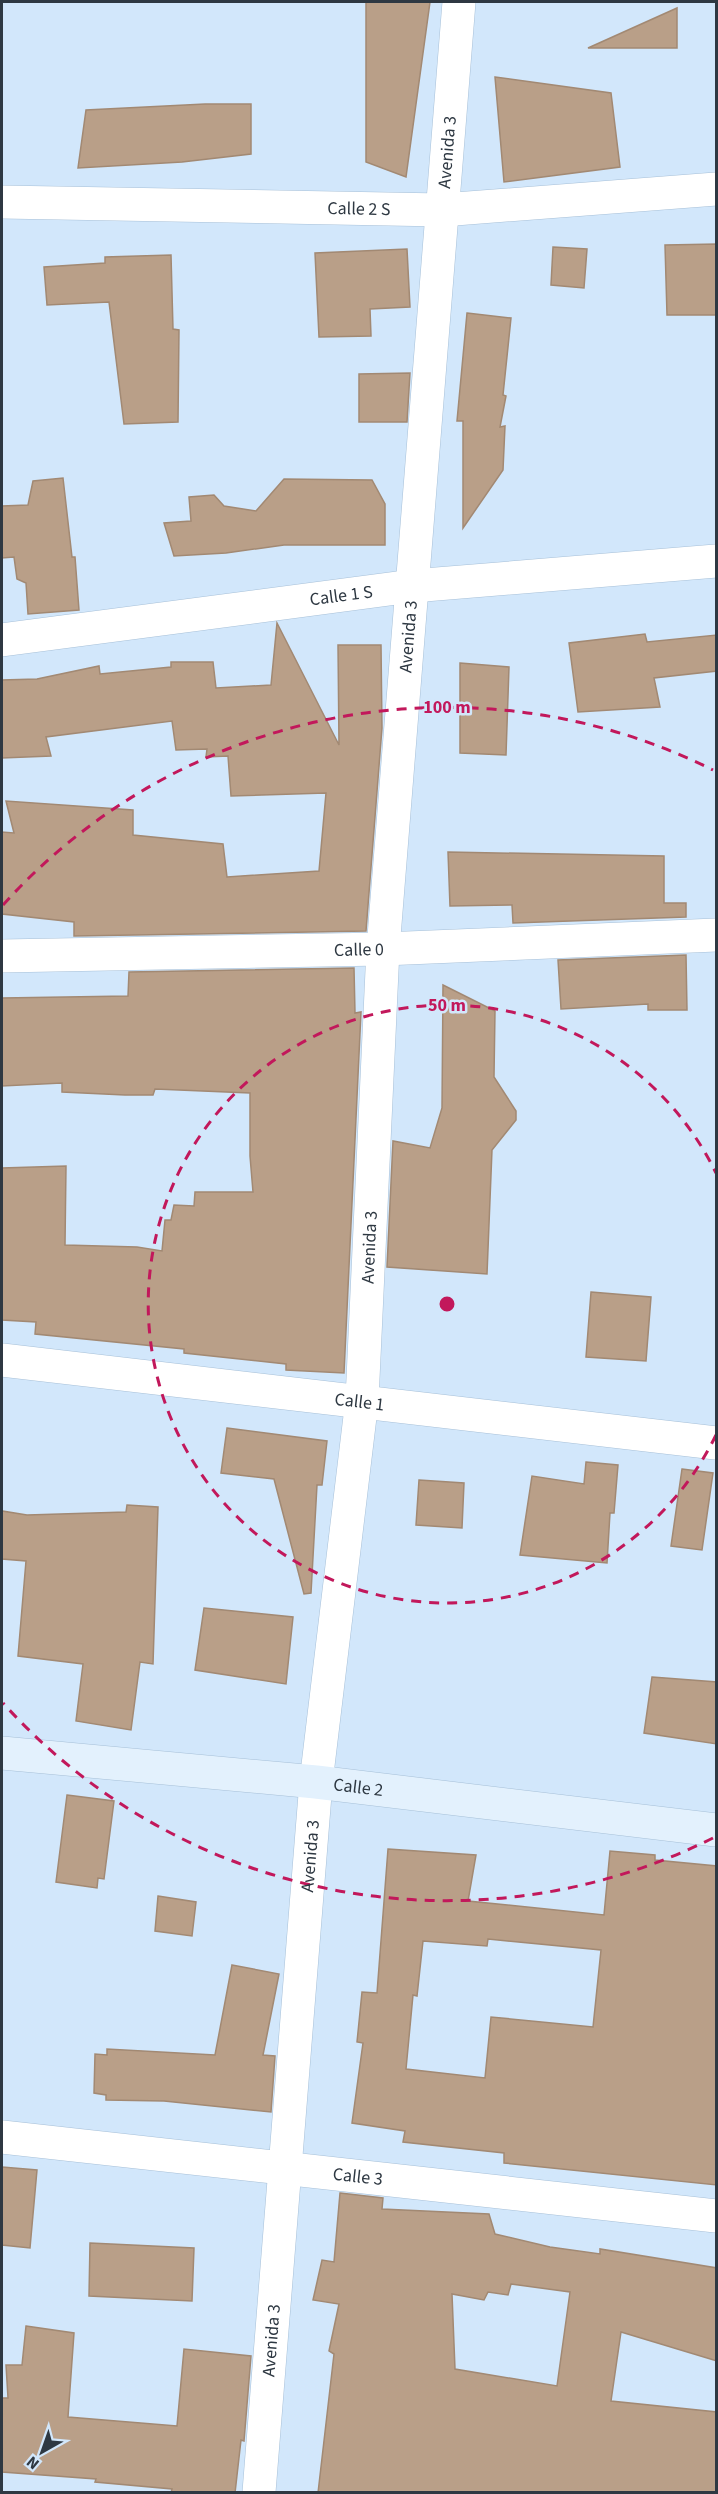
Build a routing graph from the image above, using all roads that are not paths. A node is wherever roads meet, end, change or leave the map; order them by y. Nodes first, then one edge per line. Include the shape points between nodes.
1 (459, 2) edge
2 (717, 189) edge
3 (2, 202) edge
4 (442, 210) junction
5 (717, 561) edge
6 (412, 586) junction
7 (2, 640) edge
8 (717, 935) edge
9 (383, 949) junction
10 (2, 956) edge
11 (2, 1360) edge
12 (362, 1400) junction
13 (717, 1443) edge
14 (2, 1753) edge
15 (316, 1782) junction
16 (717, 1830) edge
17 (2, 2137) edge
18 (285, 2168) junction
19 (717, 2216) edge
20 (259, 2493) edge

1 - 4 street, Avenida 3
2 - 4 street, Calle 2 S
3 - 4 street, Calle 2 S
4 - 6 street, Avenida 3
5 - 6 street, Calle 1 S
6 - 7 street, Calle 1 S
6 - 9 street, Avenida 3
8 - 9 street, Calle 0
9 - 10 street, Calle 0
9 - 12 street, Avenida 3
11 - 12 street, Calle 1
12 - 13 street, Calle 1
12 - 15 street, Avenida 3
14 - 15 main road, Calle 2
15 - 16 main road, Calle 2
15 - 18 street, Avenida 3
17 - 18 street, Calle 3
18 - 19 street, Calle 3
18 - 20 street, Avenida 3

